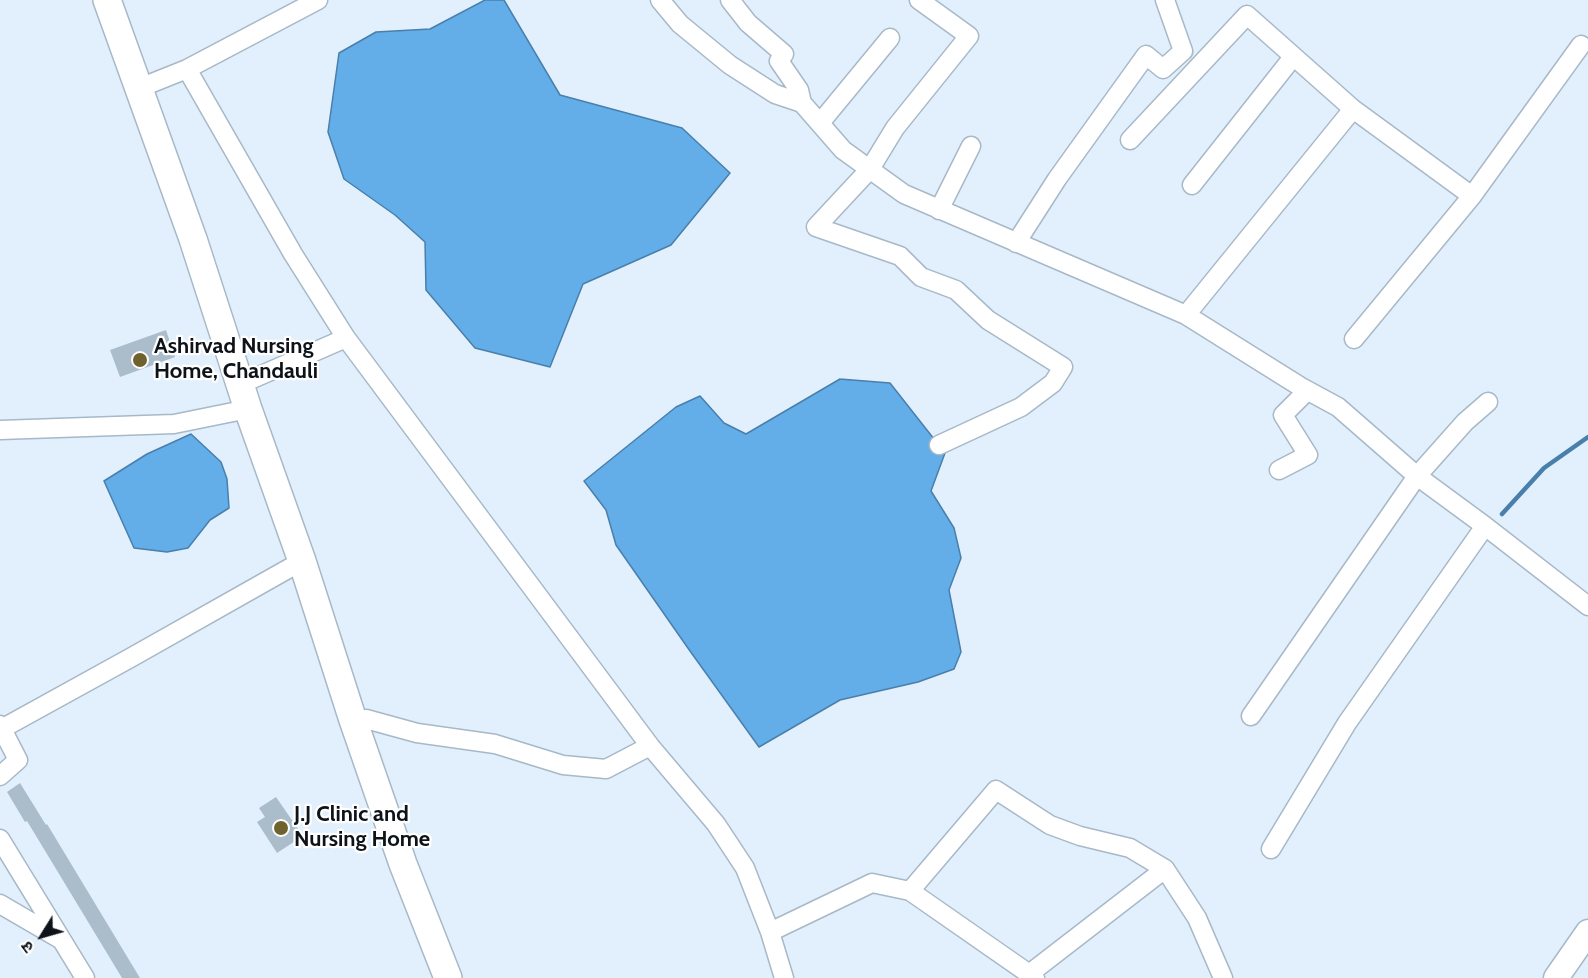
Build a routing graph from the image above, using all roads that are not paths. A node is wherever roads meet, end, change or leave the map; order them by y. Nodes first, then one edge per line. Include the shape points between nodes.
1 (107, 0) edge
2 (122, 0) edge
3 (318, 0) edge
4 (660, 0) edge
5 (730, 0) edge
6 (919, 0) edge
7 (1165, 0) edge
8 (890, 38) dead end
9 (1581, 45) dead end
10 (1293, 57) junction
11 (187, 69) junction
12 (147, 85) junction
13 (802, 103) junction
14 (1353, 109) junction
15 (819, 123) junction
16 (1130, 140) dead end
17 (971, 146) dead end
18 (870, 169) junction
19 (1192, 185) dead end
20 (1472, 196) junction
21 (939, 210) junction
22 (1016, 243) junction
23 (1186, 315) junction
24 (346, 338) junction
25 (1354, 339) dead end
26 (245, 379) junction
27 (1307, 391) junction
28 (1488, 402) dead end
29 (248, 410) junction
30 (0, 430) edge
31 (939, 446) dead end
32 (1280, 470) dead end
33 (1417, 476) junction
34 (1485, 525) junction
35 (302, 561) junction
36 (1588, 606) edge
37 (1251, 716) dead end
38 (366, 719) junction
39 (1, 726) edge
40 (650, 746) junction
41 (0, 776) edge
42 (0, 839) edge
43 (1271, 849) dead end
44 (1165, 869) junction
45 (910, 891) junction
46 (0, 904) edge
47 (770, 932) junction
48 (1588, 932) edge
49 (62, 940) junction
50 (1032, 976) edge
51 (449, 977) edge
52 (85, 978) edge
53 (784, 978) edge
54 (1223, 978) edge
55 (1556, 978) edge

1 - 26 highway
2 - 12 highway
3 - 11 street
4 - 13 street via 680,24 730,65 776,94
5 - 13 street via 748,23 784,54 779,62 799,90
6 - 18 street via 969,36 895,128
7 - 22 street via 1183,51 1163,69 1146,54
8 - 15 street
9 - 20 street
10 - 14 street
10 - 16 street via 1247,15
10 - 19 street
11 - 12 street
11 - 24 street
12 - 26 highway via 163,121
13 - 15 street
14 - 20 street
14 - 23 street
15 - 18 street via 843,150
17 - 21 street
18 - 21 street via 904,194
18 - 31 street via 816,226 900,256 921,277 956,290 988,320 1063,367 1053,383 1022,406
20 - 25 street
21 - 22 street
22 - 23 street
23 - 27 street
24 - 26 street
24 - 40 street
26 - 29 highway
26 - 38 highway
27 - 32 street via 1283,415 1308,455
27 - 33 street via 1338,406
28 - 33 street
29 - 30 street via 174,424
29 - 35 highway
33 - 34 street
33 - 37 street
34 - 36 street
34 - 43 street via 1347,723
35 - 39 street
35 - 51 highway via 403,864
38 - 40 street via 417,733 495,744 563,765 606,769
38 - 51 highway via 418,868
39 - 41 street via 18,760
40 - 47 street via 716,824 745,868
42 - 49 street
44 - 45 street via 1130,848 1050,825 996,790
44 - 50 street
44 - 54 street via 1197,918
45 - 47 street via 872,883
45 - 50 street
46 - 49 street
47 - 53 street
48 - 55 main road
49 - 52 street

